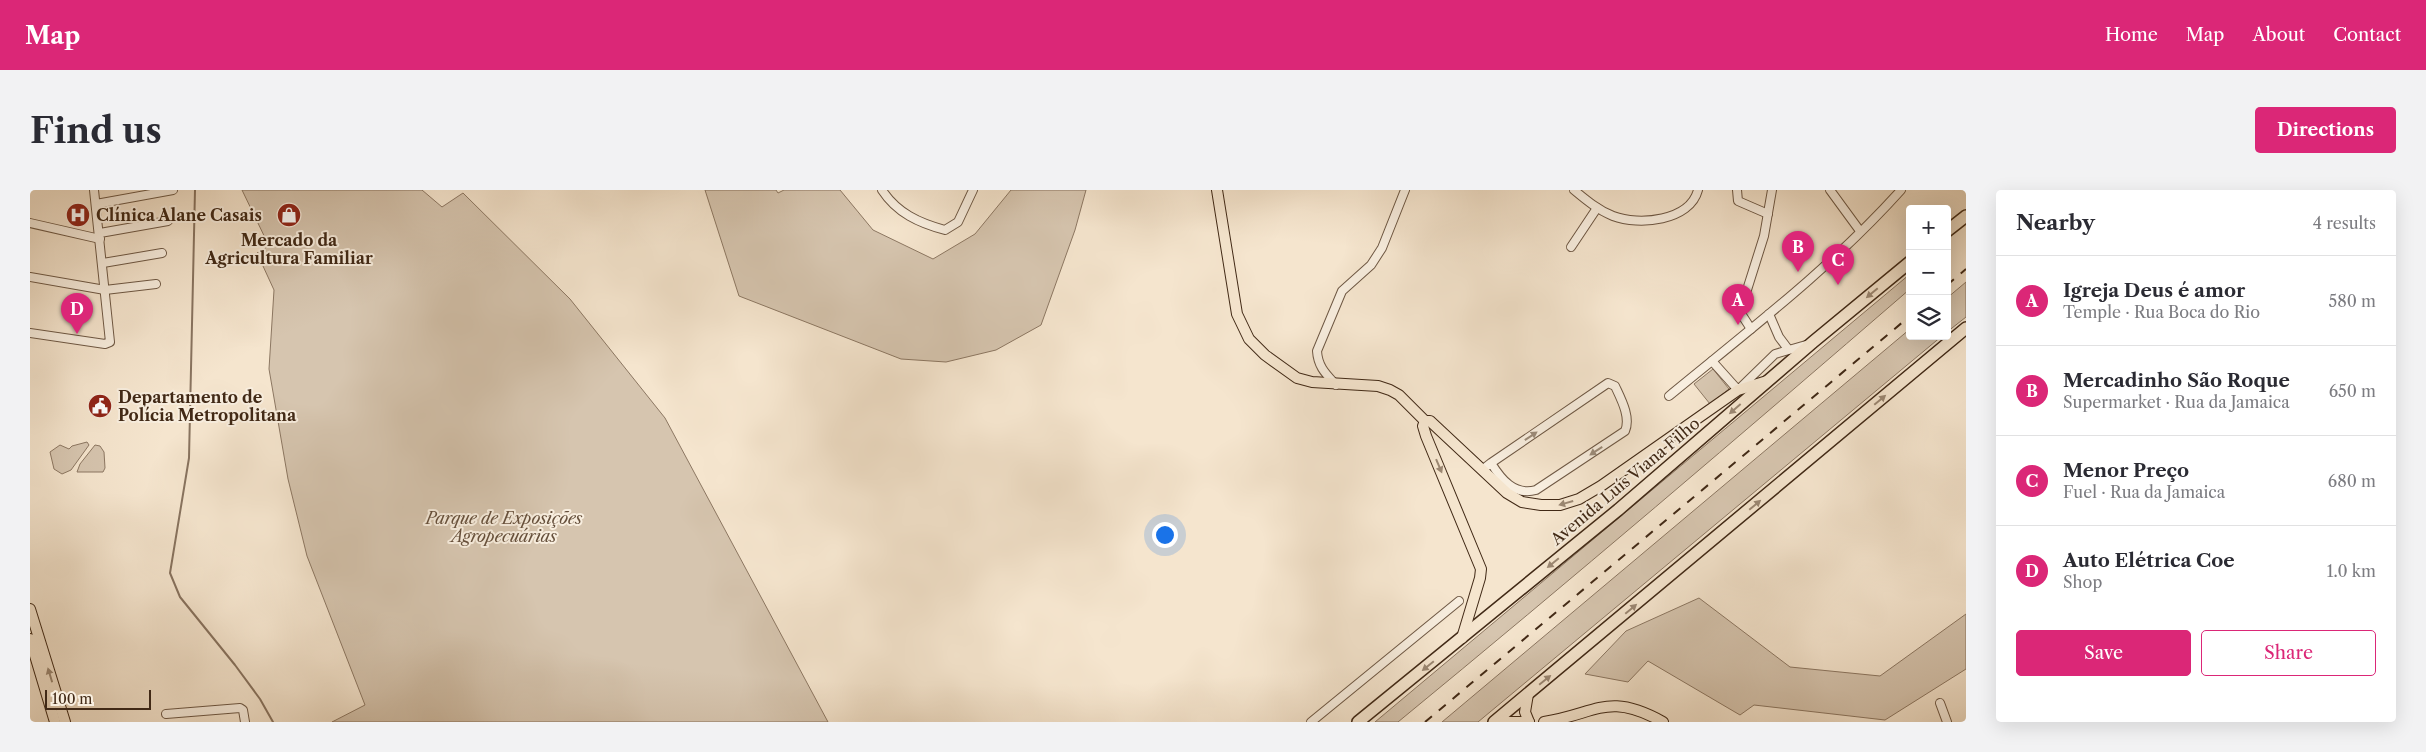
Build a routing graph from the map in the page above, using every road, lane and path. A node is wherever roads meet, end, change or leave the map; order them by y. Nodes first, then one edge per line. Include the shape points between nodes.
1 (94, 190) edge
2 (173, 190) edge
3 (882, 190) edge
4 (973, 190) edge
5 (1217, 190) edge
6 (1405, 190) edge
7 (1574, 190) edge
8 (1698, 190) edge
9 (1737, 190) edge
10 (1772, 190) edge
11 (1830, 190) edge
12 (1900, 190) edge
13 (1584, 193) edge
14 (96, 204) junction
15 (1596, 208) junction
16 (1768, 214) junction
17 (1966, 216) edge
18 (168, 221) dead end
19 (30, 223) edge
20 (1951, 228) edge
21 (1860, 231) junction
22 (100, 236) junction
23 (1571, 247) dead end
24 (162, 253) dead end
25 (103, 263) junction
26 (1906, 265) edge
27 (30, 276) edge
28 (156, 284) dead end
29 (105, 290) junction
30 (1769, 314) junction
31 (1966, 328) edge
32 (1751, 329) junction
33 (30, 333) edge
34 (1813, 342) junction
35 (1788, 349) junction
36 (1712, 361) junction
37 (1768, 381) junction
38 (1336, 385) junction
39 (1738, 390) junction
40 (1669, 396) dead end
41 (1425, 421) junction
42 (1487, 467) junction
43 (1473, 601) junction
44 (30, 609) edge
45 (1462, 638) junction
46 (30, 639) edge
47 (1528, 694) junction
48 (1940, 703) dead end
49 (166, 714) dead end
50 (1571, 719) edge
51 (55, 722) edge
52 (65, 722) edge
53 (245, 722) edge
54 (1311, 722) edge
55 (1358, 722) edge
56 (1494, 722) edge
57 (1503, 722) edge
58 (1544, 722) edge
59 (1662, 722) edge
60 (1946, 722) edge

1 - 14 street
2 - 14 street
3 - 4 street via 895,208 945,230 958,222
5 - 38 main road via 1237,314 1249,339 1297,378
6 - 38 street via 1382,248 1371,265 1342,291 1317,351 1321,369
7 - 13 street
8 - 15 street via 1690,205 1676,215 1638,220 1613,216
9 - 16 street via 1738,201
10 - 16 street
11 - 21 street
12 - 21 street
13 - 15 street
14 - 22 street
15 - 23 street
16 - 32 street via 1740,312
17 - 20 highway
18 - 22 street
19 - 22 street
21 - 30 street
22 - 25 street
24 - 25 street
25 - 29 street
26 -> 34 highway, Avenida Luís Viana Filho
27 - 29 street
28 - 29 street
29 - 33 street via 111,340 106,344
30 - 32 street
30 - 35 street
47 -> 31 highway
32 - 36 street
34 - 35 street
34 - 37 highway, Avenida Luís Viana Filho
35 - 39 street via 1775,354
36 - 39 street
36 - 40 street
37 - 39 main road
37 -> 45 highway, Avenida Luís Viana Filho
38 - 41 main road via 1378,386 1390,390
39 -> 42 main road via 1601,486 1570,502 1551,506 1522,502 1507,493
41 - 42 main road via 1430,421
41 -> 43 main road via 1426,436 1481,569
42 -> 42 street via 1608,383 1615,386 1625,408 1625,431 1536,490 1506,485
43 - 45 main road
43 - 54 street via 1457,603
52 -> 44 main road
45 -> 55 highway, Avenida Luís Viana Filho
46 - 51 main road
47 - 56 highway
47 - 57 main road via 1525,712 1529,722
48 - 60 street
49 - 53 street via 240,708
50 - 58 main road
50 - 59 main road via 1613,705 1647,714

